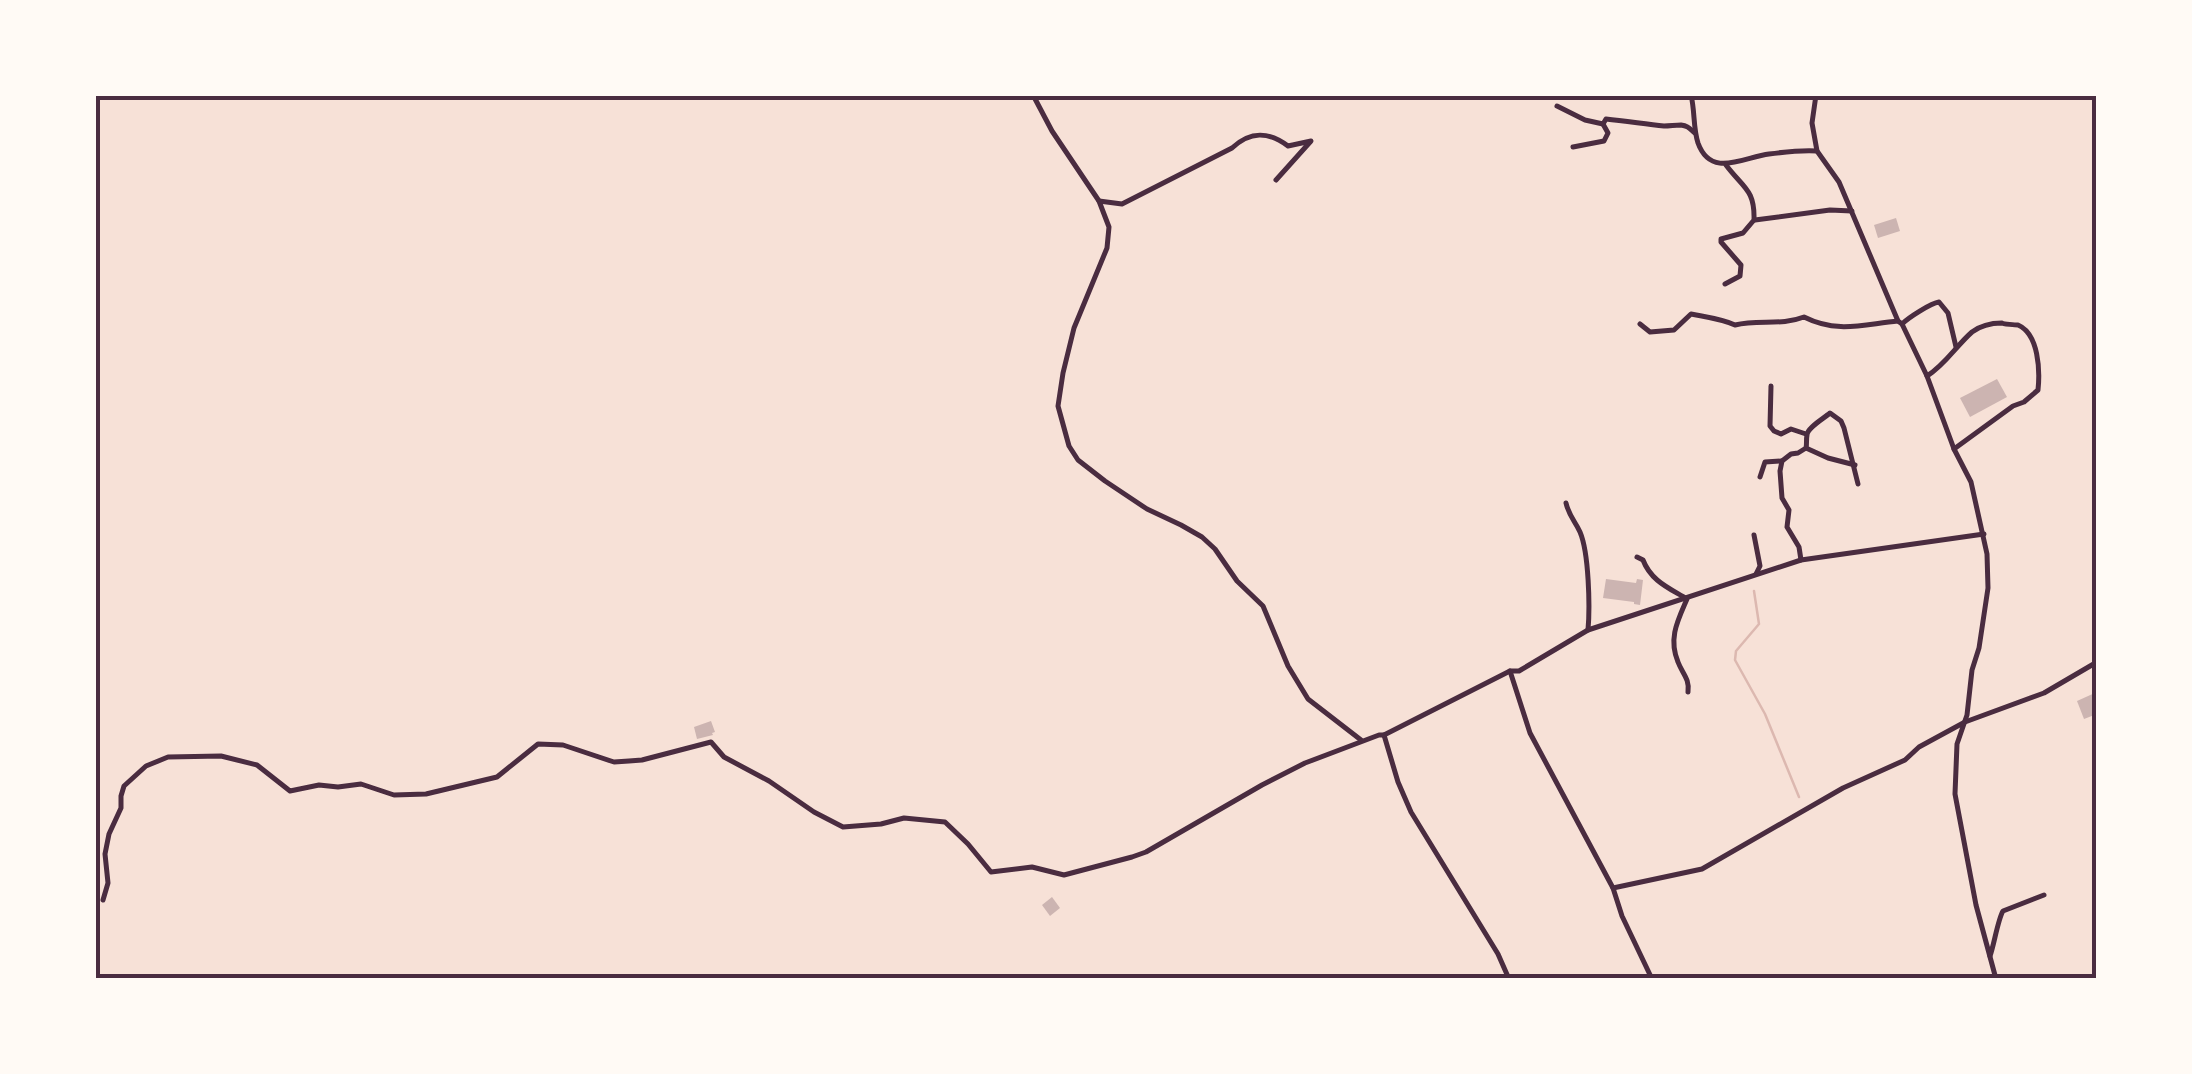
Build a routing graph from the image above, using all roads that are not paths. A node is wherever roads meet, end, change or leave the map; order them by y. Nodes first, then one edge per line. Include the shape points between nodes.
1 (1033, 95) edge
2 (1691, 95) edge
3 (1816, 95) edge
4 (1557, 106) dead end
5 (1603, 124) junction
6 (1695, 133) junction
7 (1573, 147) dead end
8 (1817, 150) junction
9 (1726, 165) junction
10 (1276, 180) dead end
11 (1099, 202) junction
12 (1852, 211) junction
13 (1754, 220) junction
14 (1725, 284) dead end
15 (1900, 322) junction
16 (1640, 324) dead end
17 (1956, 347) junction
18 (1927, 376) junction
19 (1771, 386) dead end
20 (1806, 434) junction
21 (1806, 448) junction
22 (1954, 448) junction
23 (1782, 462) junction
24 (1855, 465) junction
25 (1760, 477) dead end
26 (1858, 484) dead end
27 (1566, 503) dead end
28 (1984, 534) junction
29 (1754, 536) dead end
30 (1637, 557) dead end
31 (1801, 560) junction
32 (1755, 576) junction
33 (1687, 599) junction
34 (1588, 630) junction
35 (2097, 662) edge
36 (1510, 671) junction
37 (1688, 692) dead end
38 (1965, 722) junction
39 (1381, 735) junction
40 (1613, 888) junction
41 (2044, 895) dead end
42 (103, 900) dead end
43 (1990, 956) junction
44 (1508, 979) edge
45 (1651, 979) edge
46 (1996, 979) edge

1 - 11 street
2 - 6 street
3 - 8 street
4 - 5 street
5 - 6 street via 1606,119 1685,125
5 - 7 street via 1604,141
6 - 9 street via 1700,149
8 - 9 street
8 - 12 street
9 - 13 street via 1752,194
10 - 11 street via 1311,141 1288,146 1274,136 1244,136 1122,204
11 - 39 street via 1107,248 1062,372 1058,406 1069,446 1105,481 1215,549 1263,606 1308,699 1360,740
12 - 13 street
12 - 15 street
13 - 14 street via 1720,239 1741,265 1740,276
15 - 16 street via 1864,328 1820,326 1804,318 1735,326 1691,314 1674,330 1650,332
15 - 17 street via 1939,302
15 - 18 street
17 - 18 street
17 - 22 street via 1994,323 2017,325 2032,339 2040,373 2038,390
18 - 22 street
19 - 20 street via 1770,426 1781,434
20 - 21 street
20 - 24 street via 1830,414 1841,422
21 - 23 street
21 - 24 street
22 - 28 street
23 - 25 street via 1765,462
23 - 31 street via 1782,498
24 - 26 street
27 - 34 street via 1583,544
28 - 31 street
28 - 38 street via 1988,588
29 - 32 street via 1760,566
30 - 33 street via 1648,573
31 - 32 street
32 - 33 street
33 - 34 street
33 - 37 street via 1674,629 1675,657
34 - 36 street
35 - 38 street via 2044,694
36 - 39 street
36 - 40 street via 1530,733
38 - 40 street via 1702,869
38 - 43 street via 1956,744 1956,794
39 - 42 street via 1305,763 1146,852 1064,875 1032,866 991,872 945,822 904,818 843,827 724,757 711,742 629,762 538,744 497,777 410,795 361,784 290,791 257,765 222,756 168,757 124,786 104,854
39 - 44 street via 1411,812
40 - 45 street
41 - 43 street via 2003,911
43 - 46 street

